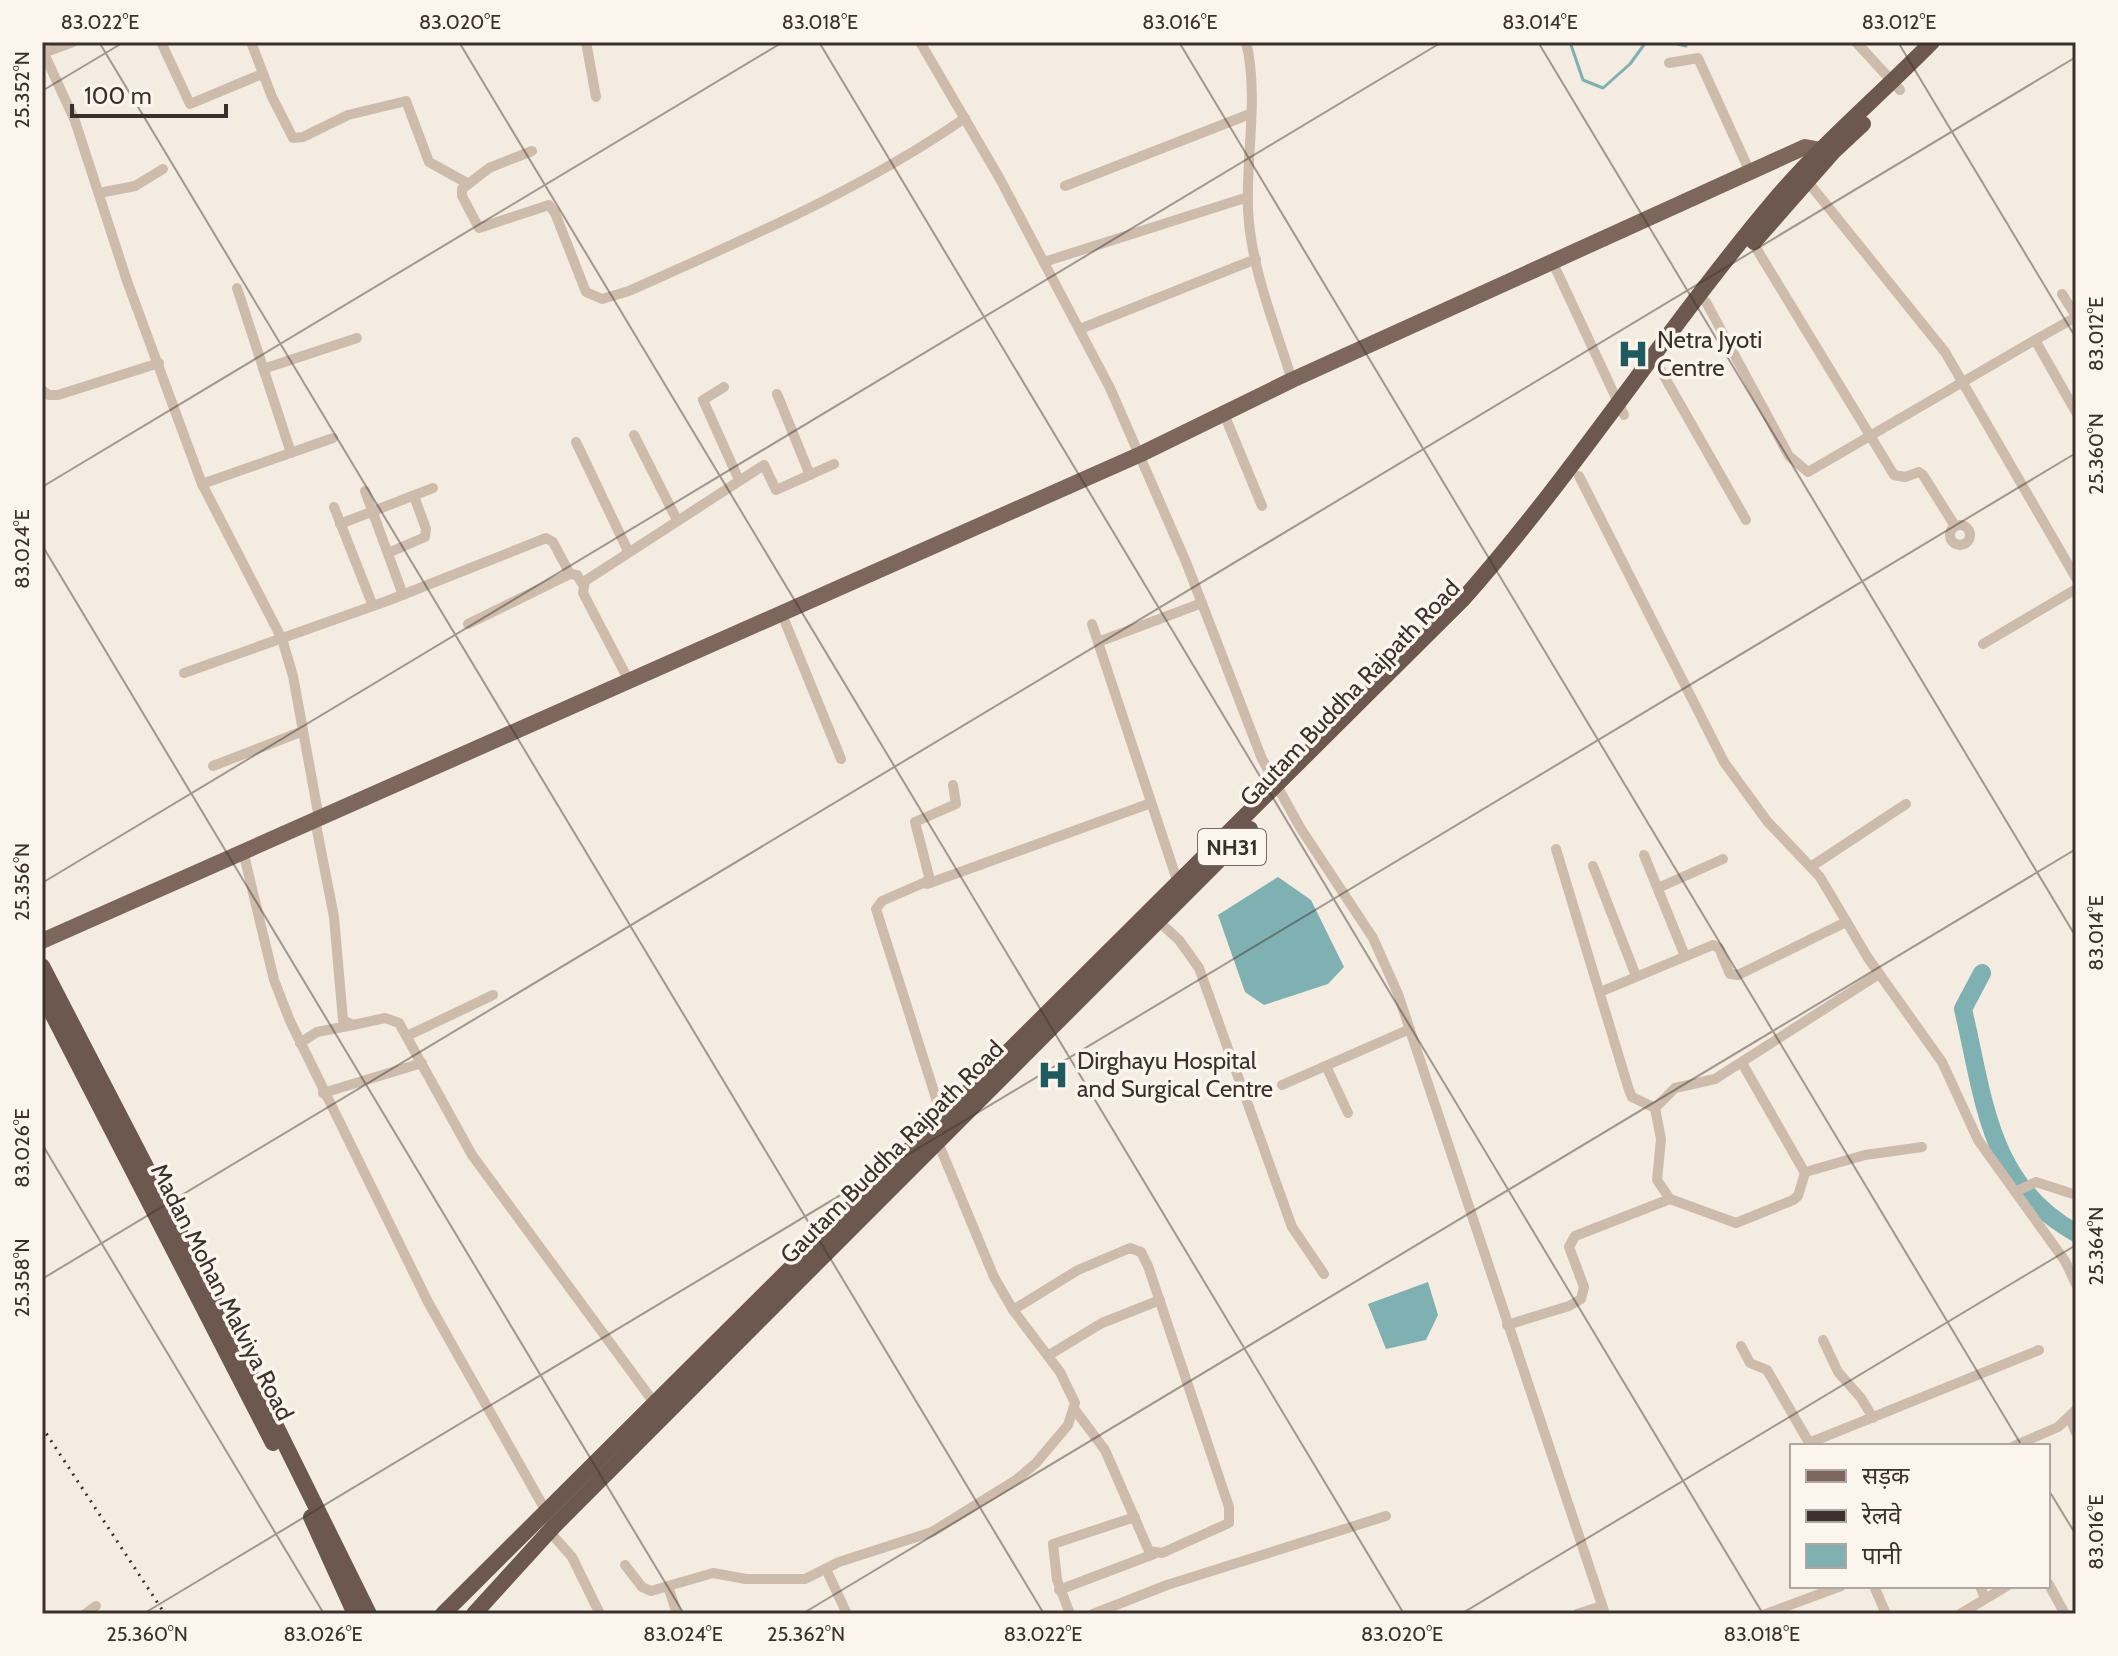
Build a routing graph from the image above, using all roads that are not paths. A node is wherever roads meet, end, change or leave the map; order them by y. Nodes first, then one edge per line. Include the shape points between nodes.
1 (73, 42) edge
2 (161, 42) edge
3 (251, 42) edge
4 (586, 42) edge
5 (920, 42) edge
6 (1246, 42) edge
7 (1856, 42) edge
8 (1932, 42) edge
9 (1947, 42) edge
10 (42, 51) edge
11 (1669, 63) dead end
12 (262, 74) junction
13 (1896, 86) junction
14 (596, 97) dead end
15 (1250, 114) junction
16 (965, 118) junction
17 (1827, 150) junction
18 (532, 151) dead end
19 (163, 169) dead end
20 (1750, 172) junction
21 (1808, 182) junction
22 (467, 183) junction
23 (1065, 186) dead end
24 (99, 193) junction
25 (1248, 197) junction
26 (1753, 243) junction
27 (1256, 259) junction
28 (1552, 261) junction
29 (1044, 262) junction
30 (237, 288) dead end
31 (2062, 294) dead end
32 (1706, 302) junction
33 (2076, 316) edge
34 (1080, 329) junction
35 (357, 338) dead end
36 (2035, 340) junction
37 (159, 363) junction
38 (263, 369) junction
39 (1660, 369) junction
40 (1292, 380) junction
41 (1963, 380) junction
42 (724, 387) dead end
43 (42, 390) edge
44 (777, 394) dead end
45 (1622, 410) junction
46 (2076, 412) edge
47 (1224, 414) junction
48 (634, 435) dead end
49 (1867, 435) junction
50 (333, 438) dead end
51 (576, 442) dead end
52 (291, 453) junction
53 (1141, 454) junction
54 (834, 464) dead end
55 (810, 475) junction
56 (1579, 476) junction
57 (739, 480) junction
58 (202, 484) junction
59 (433, 488) dead end
60 (365, 491) dead end
61 (414, 496) junction
62 (1262, 506) dead end
63 (334, 507) dead end
64 (373, 513) junction
65 (677, 520) junction
66 (1746, 520) dead end
67 (340, 524) junction
68 (1955, 526) dead end
69 (628, 551) junction
70 (388, 553) junction
71 (570, 574) junction
72 (2076, 578) edge
73 (583, 585) junction
74 (2076, 589) edge
75 (403, 595) junction
76 (1202, 603) junction
77 (373, 606) junction
78 (781, 612) junction
79 (468, 624) dead end
80 (1092, 624) dead end
81 (282, 639) junction
82 (1098, 642) junction
83 (1983, 644) dead end
84 (184, 673) dead end
85 (628, 679) junction
86 (303, 731) junction
87 (841, 759) dead end
88 (213, 766) dead end
89 (953, 785) dead end
90 (1280, 793) junction
91 (1151, 803) junction
92 (1906, 804) dead end
93 (317, 819) junction
94 (1556, 849) dead end
95 (243, 851) junction
96 (1644, 855) dead end
97 (1723, 859) dead end
98 (1593, 866) dead end
99 (1812, 866) junction
100 (925, 885) junction
101 (1658, 888) junction
102 (1180, 890) junction
103 (1157, 920) junction
104 (1846, 922) junction
105 (42, 941) edge
106 (1685, 956) junction
107 (42, 966) edge
108 (1879, 974) junction
109 (1636, 976) junction
110 (1600, 992) junction
111 (42, 994) edge
112 (493, 995) dead end
113 (353, 1025) junction
114 (1410, 1029) junction
115 (407, 1036) junction
116 (300, 1043) junction
117 (422, 1063) junction
118 (1742, 1063) junction
119 (1326, 1066) junction
120 (1282, 1085) dead end
121 (323, 1093) junction
122 (1655, 1108) junction
123 (1348, 1113) dead end
124 (942, 1117) junction
125 (937, 1140) junction
126 (1922, 1147) dead end
127 (1805, 1173) junction
128 (2021, 1188) junction
129 (2076, 1195) edge
130 (1670, 1199) junction
131 (1324, 1274) dead end
132 (2076, 1284) edge
133 (1160, 1300) junction
134 (1013, 1310) junction
135 (1507, 1325) junction
136 (1823, 1340) dead end
137 (1741, 1346) dead end
138 (2039, 1350) dead end
139 (1049, 1355) junction
140 (659, 1410) junction
141 (1075, 1410) junction
142 (2073, 1414) edge
143 (1873, 1418) junction
144 (2076, 1433) edge
145 (1809, 1444) edge
146 (1812, 1444) edge
147 (2019, 1444) edge
148 (545, 1509) junction
149 (1386, 1516) dead end
150 (1135, 1517) junction
151 (552, 1528) junction
152 (1154, 1554) junction
153 (625, 1565) dead end
154 (826, 1569) junction
155 (668, 1586) junction
156 (2050, 1587) edge
157 (1836, 1588) edge
158 (1875, 1588) edge
159 (1981, 1588) edge
160 (2003, 1588) edge
161 (1059, 1590) junction
162 (1985, 1598) junction
163 (96, 1606) dead end
164 (1603, 1610) edge
165 (85, 1614) edge
166 (355, 1614) edge
167 (369, 1614) edge
168 (443, 1614) edge
169 (474, 1614) edge
170 (600, 1614) edge
171 (677, 1614) edge
172 (847, 1614) edge
173 (1070, 1614) edge
174 (1093, 1614) edge
175 (1577, 1614) edge
176 (1766, 1614) edge
177 (1886, 1614) edge
178 (1960, 1614) edge
179 (2065, 1614) edge

1 - 10 street
2 - 12 street via 190,104
3 - 12 street
4 - 14 street
5 - 16 street
6 - 15 street
7 - 13 street
8 - 13 highway, NH31
9 - 13 highway, Gautam Buddha Rajpath Road / NH31
10 - 24 street via 75,121
11 - 20 street via 1698,58
12 - 22 street via 296,139 348,115 406,101 429,162
13 - 17 highway, Gautam Buddha Rajpath Road / NH31
15 - 23 street
15 - 25 street
16 - 22 street via 873,177 786,221 602,299 586,292 553,208 544,205 479,228 462,196
16 - 29 street
17 - 20 main road via 1805,147
17 - 21 highway, Gautam Buddha Rajpath Road / NH31
17 - 45 highway, NH31 via 1739,244
18 - 22 street
19 - 24 street via 135,186
20 - 28 main road
21 - 26 highway, Gautam Buddha Rajpath Road / NH31
21 - 41 street via 1923,322
24 - 37 street
25 - 27 street
25 - 29 street
26 - 32 highway, Gautam Buddha Rajpath Road / NH31
26 - 49 street
27 - 34 street
27 - 40 street
28 - 40 main road
28 - 45 street
29 - 34 street
30 - 38 street
31 - 33 street
32 - 39 highway, Gautam Buddha Rajpath Road / NH31
32 - 49 street via 1789,456 1802,469 1816,470
33 - 36 street
34 - 53 street
35 - 38 street
36 - 41 street
36 - 46 street
37 - 43 street via 58,395
37 - 58 street
38 - 52 street
39 - 45 highway, Gautam Buddha Rajpath Road / NH31
39 - 66 street
40 - 47 main road
41 - 49 street
41 - 72 street
42 - 57 street via 703,400
44 - 55 street
45 - 56 highway, Gautam Buddha Rajpath Road / NH31
45 - 90 highway, NH31 via 1464,598
47 - 53 main road
47 - 62 street
48 - 65 street
49 - 68 street via 1894,475 1923,475
50 - 52 street
51 - 69 street
52 - 58 street
53 - 76 street
53 - 78 main road
54 - 55 street
55 - 57 street via 776,490 764,465
56 - 90 highway, Gautam Buddha Rajpath Road / NH31 via 1490,584
56 - 99 street via 1724,762 1767,821
57 - 65 street
58 - 81 street
59 - 61 street
60 - 64 street
61 - 64 street
61 - 70 street via 425,537
63 - 67 street
64 - 67 street
64 - 70 street
65 - 69 street
67 - 77 street
69 - 73 street
70 - 75 street
71 - 73 street
71 - 75 street via 546,538
71 - 79 street
73 - 85 street via 589,607
74 - 83 street
75 - 77 street
76 - 82 street
76 - 90 street
77 - 81 street
78 - 85 main road
78 - 87 street
80 - 82 street
81 - 84 street
81 - 86 street
82 - 91 street
85 - 93 main road
86 - 88 street
86 - 93 street
89 - 100 street via 956,804 915,822 931,876
90 - 102 highway, Gautam Buddha Rajpath Road / NH31
90 - 114 street via 1373,938
91 - 100 street
91 - 102 street
92 - 99 street
93 - 95 main road
93 - 113 street via 337,933 340,1008 343,1020
94 - 110 street
95 - 105 main road
95 - 116 street via 274,980
96 - 101 street
97 - 101 street
98 - 109 street
99 - 104 street
100 - 124 street via 882,901 876,909
101 - 106 street
102 - 103 highway, Gautam Buddha Rajpath Road / NH31
102 - 124 highway, NH31
103 - 125 highway, Gautam Buddha Rajpath Road / NH31
103 - 131 street via 1199,968 1292,1227
104 - 106 street via 1735,976 1716,945
104 - 108 street
106 - 109 street
107 - 167 highway
108 - 118 street
108 - 128 street via 1930,1042 1978,1140
109 - 110 street
110 - 122 street via 1632,1097
111 - 166 highway, Madan Mohan Malviya Road via 310,1515
112 - 115 street
113 - 115 street via 393,1018
113 - 116 street via 317,1032
114 - 119 street
114 - 135 street
115 - 117 street
116 - 121 street
117 - 121 street
117 - 140 street via 472,1155
118 - 122 street via 1715,1079 1675,1088
118 - 127 street
119 - 120 street
119 - 123 street
121 - 148 street via 428,1302
122 - 130 street via 1661,1139 1657,1180
124 - 140 highway, NH31
125 - 134 street
125 - 140 highway, Gautam Buddha Rajpath Road / NH31
126 - 127 street via 1865,1155
127 - 130 street via 1793,1200 1736,1223
128 - 129 street via 2045,1183
128 - 132 street
130 - 135 street via 1575,1236 1569,1247 1584,1287 1581,1299
133 - 134 street via 1145,1257 1130,1248 1078,1270
133 - 139 street via 1102,1323
133 - 152 street via 1231,1517 1224,1528
134 - 139 street
135 - 164 street
136 - 143 street via 1838,1372
137 - 145 street via 1750,1363 1767,1370
138 - 143 street
139 - 141 street via 1074,1396
140 - 148 highway, NH31
140 - 151 highway, Gautam Buddha Rajpath Road / NH31
141 - 150 street via 1105,1450
141 - 154 street via 1036,1463 947,1525
142 - 144 street
142 - 147 street via 2058,1427
143 - 146 street
148 - 151 street
148 - 168 highway, NH31
149 - 174 street via 1167,1585
150 - 152 street
150 - 161 street via 1053,1544
151 - 169 highway, Gautam Buddha Rajpath Road / NH31
151 - 170 street
152 - 161 street
153 - 155 street via 646,1590
154 - 155 street via 797,1579 713,1573
154 - 172 street
155 - 171 street
156 - 179 street
157 - 176 street
158 - 177 street
159 - 162 street
160 - 162 street
161 - 173 street
162 - 178 street
163 - 165 street
164 - 175 street

